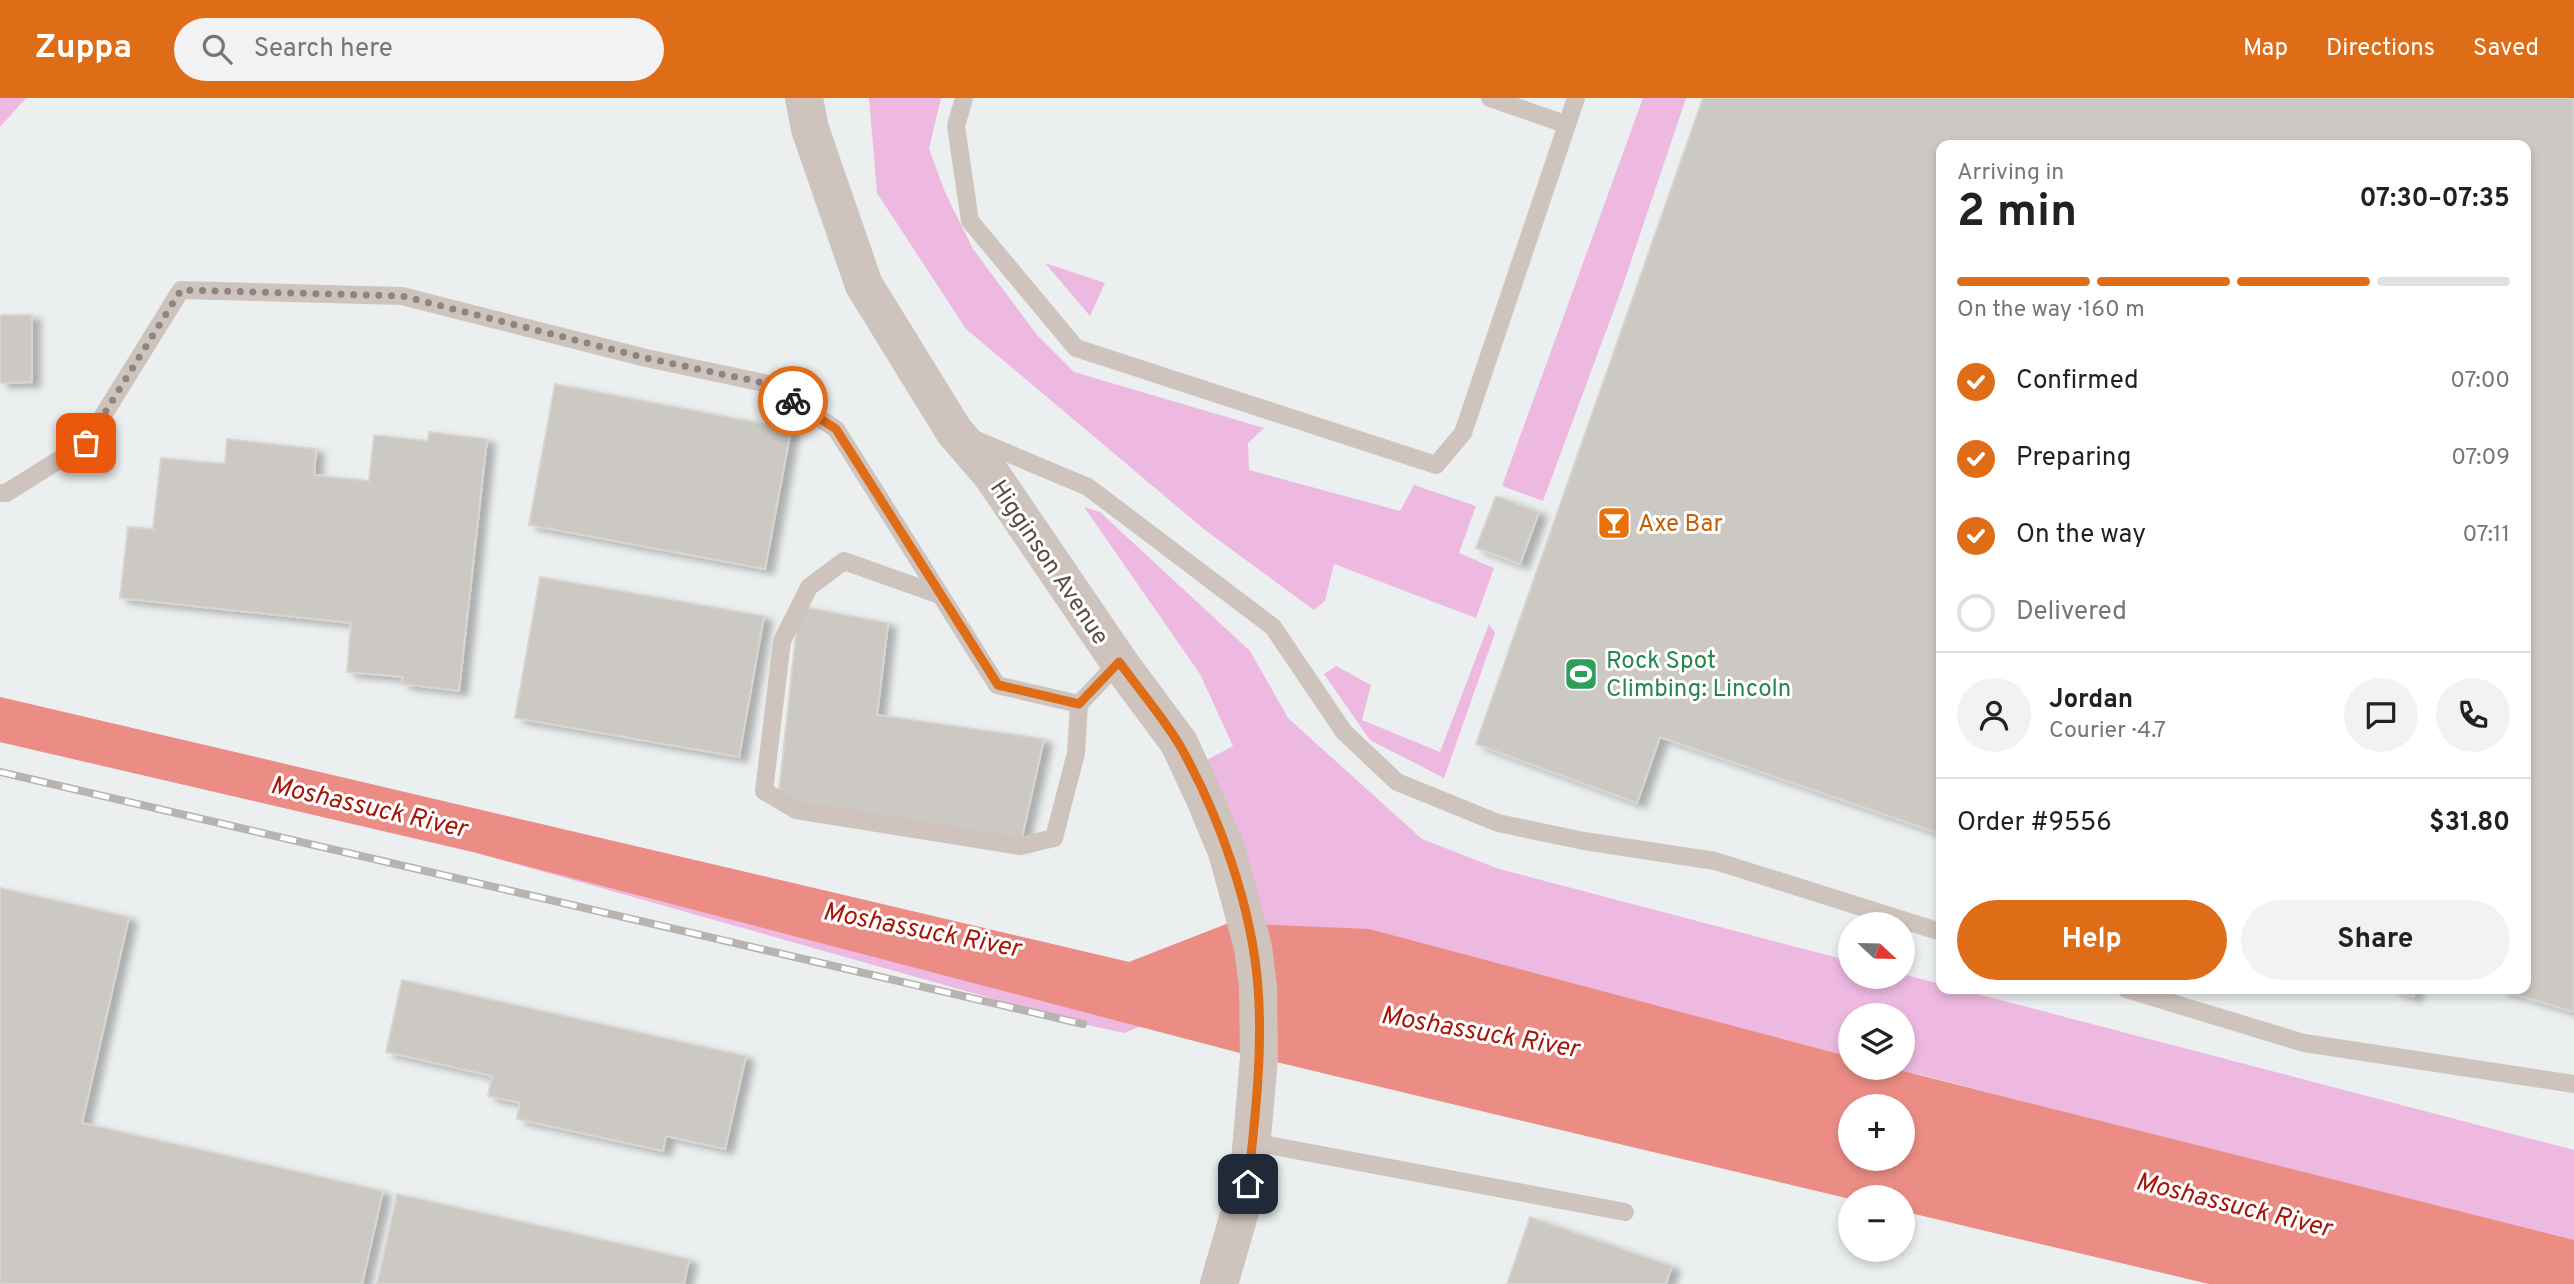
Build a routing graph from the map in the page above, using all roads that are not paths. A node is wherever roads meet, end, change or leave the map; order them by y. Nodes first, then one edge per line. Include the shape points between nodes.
1 (804, 98) edge
2 (964, 98) edge
3 (1490, 98) edge
4 (1576, 98) edge
5 (1565, 124) junction
6 (954, 431) junction
7 (0, 493) edge
8 (940, 595) junction
9 (1119, 662) junction
10 (1079, 704) junction
11 (1936, 930) edge
12 (2142, 994) edge
13 (2574, 1084) edge
14 (1252, 1142) junction
15 (1625, 1212) dead end
16 (1219, 1284) edge

1 - 6 street, Higginson Avenue via 810,129 864,285
2 - 5 lane via 956,126 970,221 1076,348 1436,465 1463,433
3 - 5 lane
4 - 5 lane
6 - 9 street, Higginson Avenue via 991,474
6 - 11 lane via 1088,487 1273,626 1344,732 1397,782 1497,823 1715,862
7 - 8 lane via 6,494 86,443 181,290 402,296 764,383 836,429
8 - 10 lane via 998,685
8 - 10 lane via 844,562 808,587 782,641 764,791 796,810 1020,846 1055,838 1076,753
9 - 10 lane
9 - 14 street, Higginson Avenue via 1179,743 1227,852 1248,924 1258,987 1259,1058
12 - 13 lane via 2304,1043
14 - 15 lane
14 - 16 street, Higginson Avenue via 1248,1184

